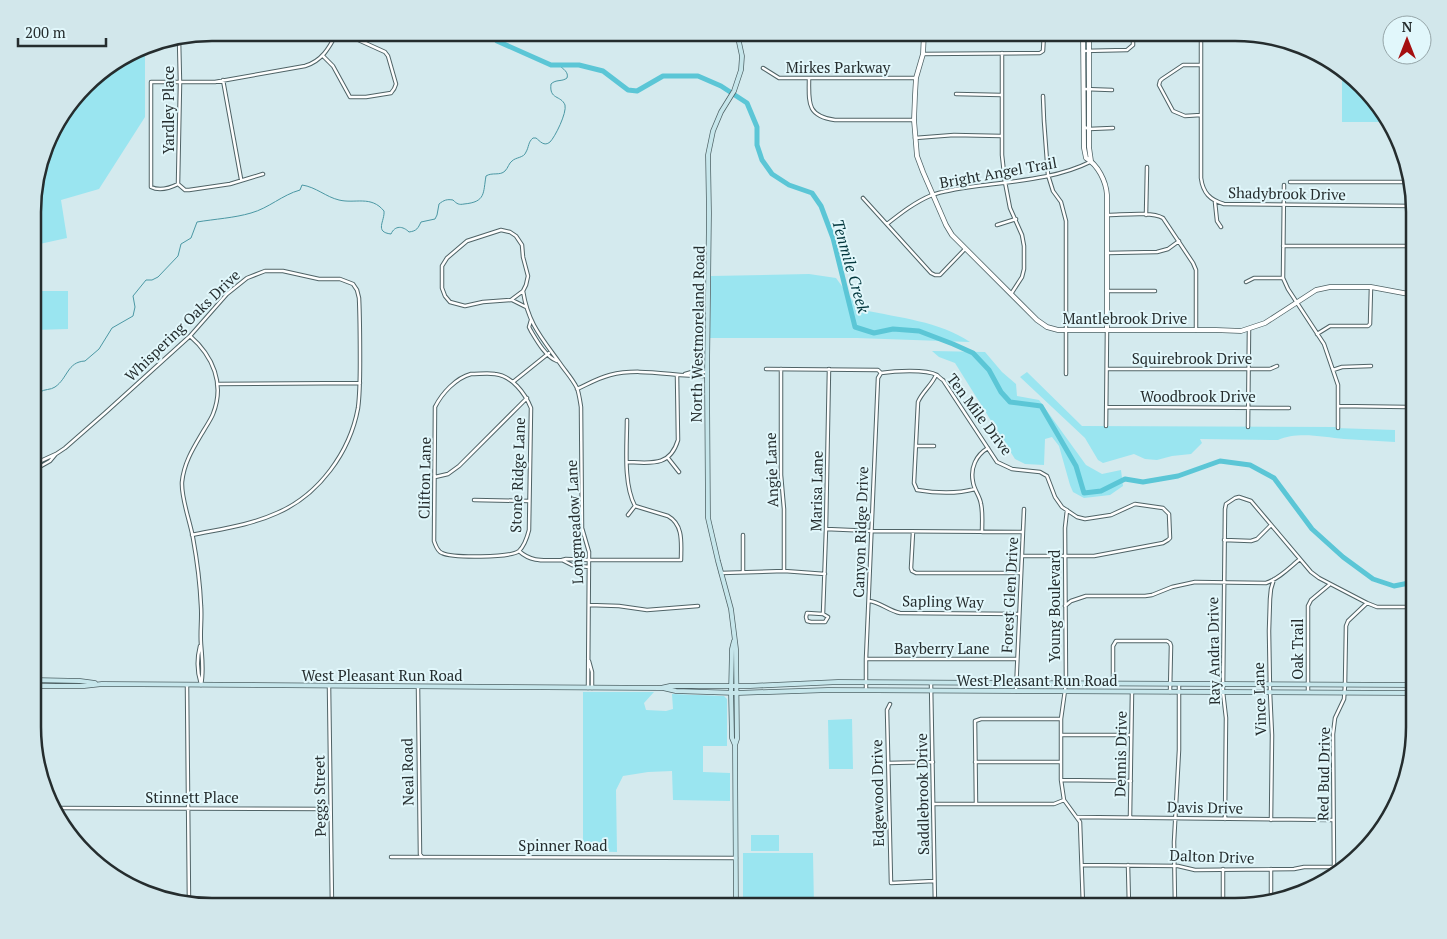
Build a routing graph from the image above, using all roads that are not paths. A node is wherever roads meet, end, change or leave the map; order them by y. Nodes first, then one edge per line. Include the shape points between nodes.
1 (739, 41) edge
2 (924, 41) edge
3 (1044, 41) edge
4 (1083, 41) edge
5 (1089, 41) edge
6 (1133, 41) edge
7 (1201, 41) edge
8 (332, 42) edge
9 (365, 42) edge
10 (179, 45) edge
11 (1083, 51) junction
12 (1089, 51) junction
13 (1002, 53) junction
14 (923, 54) junction
15 (323, 56) junction
16 (1201, 65) junction
17 (763, 68) dead end
18 (809, 78) junction
19 (916, 78) junction
20 (222, 80) junction
21 (180, 83) junction
22 (1086, 89) junction
23 (1112, 90) dead end
24 (956, 94) dead end
25 (1001, 95) junction
26 (1043, 96) dead end
27 (1201, 115) junction
28 (914, 120) junction
29 (1084, 127) junction
30 (1114, 128) dead end
31 (1089, 129) junction
32 (1002, 136) junction
33 (916, 138) junction
34 (1091, 161) junction
35 (1146, 167) dead end
36 (263, 174) dead end
37 (1048, 175) junction
38 (241, 180) junction
39 (1005, 182) junction
40 (1290, 182) dead end
41 (1402, 182) edge
42 (178, 183) junction
43 (1284, 185) dead end
44 (932, 195) junction
45 (863, 198) dead end
46 (1215, 202) junction
47 (1283, 204) junction
48 (1405, 206) edge
49 (1108, 215) junction
50 (1146, 215) junction
51 (1016, 219) junction
52 (887, 224) junction
53 (997, 224) dead end
54 (1221, 226) dead end
55 (1179, 241) junction
56 (1283, 246) junction
57 (1405, 246) edge
58 (965, 249) junction
59 (1108, 253) junction
60 (1283, 278) junction
61 (1246, 282) dead end
62 (1371, 287) junction
63 (523, 291) junction
64 (1107, 291) junction
65 (1155, 292) dead end
66 (1405, 293) edge
67 (1011, 294) junction
68 (511, 300) junction
69 (1297, 303) junction
70 (526, 308) junction
71 (531, 320) junction
72 (1249, 329) junction
73 (1067, 330) junction
74 (1107, 330) junction
75 (1196, 330) junction
76 (1317, 334) junction
77 (190, 336) junction
78 (551, 351) junction
79 (548, 354) junction
80 (558, 362) junction
81 (1276, 366) dead end
82 (1371, 366) dead end
83 (766, 369) dead end
84 (781, 369) junction
85 (829, 369) junction
86 (1107, 369) junction
87 (1248, 369) junction
88 (1333, 370) junction
89 (707, 374) junction
90 (880, 374) junction
91 (1066, 374) dead end
92 (677, 375) junction
93 (936, 375) junction
94 (513, 382) junction
95 (360, 383) junction
96 (217, 384) junction
97 (577, 388) junction
98 (527, 398) junction
99 (1338, 406) junction
100 (1107, 407) junction
101 (1405, 407) edge
102 (1248, 408) junction
103 (1289, 408) dead end
104 (627, 420) dead end
105 (1106, 426) dead end
106 (1248, 428) dead end
107 (1338, 428) dead end
108 (916, 446) junction
109 (934, 446) dead end
110 (988, 448) junction
111 (56, 454) junction
112 (668, 458) junction
113 (41, 461) edge
114 (627, 462) junction
115 (41, 466) edge
116 (679, 472) dead end
117 (436, 476) junction
118 (975, 489) junction
119 (474, 500) dead end
120 (529, 500) junction
121 (635, 506) junction
122 (1024, 509) dead end
123 (1067, 510) junction
124 (628, 515) dead end
125 (1272, 525) junction
126 (826, 529) junction
127 (872, 531) junction
128 (913, 531) junction
129 (982, 532) junction
130 (1023, 532) junction
131 (192, 535) junction
132 (742, 535) dead end
133 (1224, 540) junction
134 (519, 551) junction
135 (1022, 556) junction
136 (1066, 556) junction
137 (1300, 558) junction
138 (572, 559) junction
139 (562, 560) junction
140 (589, 560) junction
141 (572, 565) junction
142 (589, 567) junction
143 (784, 571) junction
144 (743, 572) junction
145 (721, 573) junction
146 (1021, 573) junction
147 (825, 574) junction
148 (1274, 579) junction
149 (1224, 583) junction
150 (1330, 584) junction
151 (868, 601) junction
152 (1367, 603) junction
153 (589, 605) junction
154 (698, 606) dead end
155 (1065, 606) junction
156 (1405, 607) edge
157 (823, 614) junction
158 (1019, 614) junction
159 (734, 641) junction
160 (866, 659) junction
161 (1017, 659) junction
162 (41, 680) edge
163 (866, 682) junction
164 (931, 682) junction
165 (1017, 683) junction
166 (1066, 683) junction
167 (1113, 683) junction
168 (102, 684) junction
169 (786, 684) junction
170 (1170, 684) junction
171 (1179, 684) junction
172 (1224, 684) junction
173 (1270, 684) junction
174 (1308, 685) junction
175 (1345, 685) junction
176 (41, 686) edge
177 (187, 686) junction
178 (201, 686) junction
179 (329, 686) junction
180 (418, 686) junction
181 (732, 686) junction
182 (737, 686) junction
183 (1405, 686) edge
184 (590, 688) junction
185 (661, 688) junction
186 (866, 690) junction
187 (931, 690) junction
188 (786, 691) junction
189 (1016, 691) junction
190 (732, 692) junction
191 (1064, 692) junction
192 (1132, 692) junction
193 (1170, 692) junction
194 (1179, 692) junction
195 (1224, 692) junction
196 (1270, 692) junction
197 (1308, 692) junction
198 (1344, 692) junction
199 (737, 693) junction
200 (1405, 693) edge
201 (890, 704) dead end
202 (1061, 719) junction
203 (1061, 735) junction
204 (1131, 735) junction
205 (735, 746) junction
206 (932, 762) junction
207 (975, 762) junction
208 (1061, 762) junction
209 (888, 763) junction
210 (1061, 780) junction
211 (1131, 781) junction
212 (1064, 800) junction
213 (933, 804) junction
214 (976, 804) junction
215 (62, 808) edge
216 (188, 808) junction
217 (330, 809) junction
218 (1077, 817) junction
219 (1130, 817) junction
220 (1175, 818) junction
221 (1224, 819) junction
222 (1271, 820) junction
223 (1333, 820) junction
224 (391, 857) dead end
225 (422, 857) junction
226 (736, 858) junction
227 (1082, 865) junction
228 (1128, 866) junction
229 (1175, 866) junction
230 (1334, 866) edge
231 (1332, 867) edge
232 (1223, 869) junction
233 (1271, 869) junction
234 (934, 880) junction
235 (1271, 893) edge
236 (189, 896) edge
237 (736, 897) edge
238 (935, 897) edge
239 (1082, 897) edge
240 (1129, 897) edge
241 (1175, 897) edge
242 (1223, 897) edge
243 (332, 898) edge

1 - 89 main road, North Westmoreland Road via 742,56 739,79 717,120 708,155
2 - 14 street, Mantlebrook Drive
3 - 13 street via 1040,53
4 - 11 street
5 - 12 street
6 - 12 street via 1127,50
7 - 16 street, Shadybrook Drive
8 - 15 street
9 - 15 street via 388,56 396,84 391,93 350,97 333,66
10 - 21 street, Yardley Place
11 - 12 street
11 - 22 street
12 - 22 street
13 - 14 street
13 - 25 street
14 - 19 street, Mantlebrook Drive
15 - 20 street via 305,66
16 - 27 street, Shadybrook Drive
16 - 27 street via 1183,64 1162,79 1159,85 1173,111 1185,116
17 - 18 street, Mirkes Parkway via 779,78
18 - 19 street, Mirkes Parkway
18 - 28 street via 810,104 818,116 835,120
19 - 28 street, Mantlebrook Drive
20 - 21 street
20 - 38 street
21 - 42 street, Yardley Place
21 - 42 street via 151,82 150,185 155,189
22 - 23 street
22 - 29 street
22 - 31 street
24 - 25 street
25 - 32 street
26 - 37 street
27 - 46 street, Shadybrook Drive via 1202,188
28 - 33 street, Mantlebrook Drive
29 - 31 street
29 - 34 street via 1086,158
30 - 31 street
31 - 34 street
32 - 33 street
32 - 39 street
33 - 44 street, Mantlebrook Drive via 917,156
34 - 37 street, Bright Angel Trail
34 - 49 street via 1107,188
35 - 50 street
36 - 38 street
37 - 39 street, Bright Angel Trail
37 - 73 street via 1066,221
38 - 42 street via 189,190
39 - 44 street, Bright Angel Trail
39 - 51 street via 1010,208
40 - 41 street
43 - 47 street
44 - 52 street, Bright Angel Trail via 910,206
44 - 58 street, Mantlebrook Drive via 952,235
45 - 52 street
46 - 47 street, Shadybrook Drive
46 - 54 street
47 - 48 street, Shadybrook Drive
47 - 56 street
49 - 50 street
49 - 59 street
50 - 55 street via 1161,216
51 - 53 street
51 - 67 street via 1024,246 1024,269
52 - 58 street via 935,275 940,275
55 - 59 street via 1156,252
55 - 75 street via 1196,270
56 - 57 street
56 - 60 street
58 - 67 street, Mantlebrook Drive
59 - 64 street
60 - 61 street via 1254,278
60 - 69 street
62 - 66 street, Mantlebrook Drive
62 - 69 street, Mantlebrook Drive via 1316,290
62 - 76 street via 1368,326 1330,326
63 - 68 street
63 - 68 street via 528,276 522,244 510,232 501,230 467,241 442,266 442,288 450,302 464,306
63 - 70 street, Longmeadow Lane
64 - 65 street
64 - 74 street
67 - 73 street, Mantlebrook Drive via 1047,327
68 - 70 street
69 - 72 street, Mantlebrook Drive via 1265,324
69 - 76 street
70 - 71 street, Longmeadow Lane
71 - 78 street, Longmeadow Lane
71 - 79 street, Longmeadow Lane via 531,332
72 - 75 street, Mantlebrook Drive
72 - 87 street
73 - 74 street, Mantlebrook Drive
73 - 91 street
74 - 75 street, Mantlebrook Drive
74 - 86 street
76 - 88 street
77 - 95 street, Whispering Oaks Drive via 227,294 253,274 283,271 319,279 340,278 354,284 359,298
77 - 96 street via 208,356
77 - 111 street, Whispering Oaks Drive
78 - 79 street
78 - 80 street, Longmeadow Lane
79 - 80 street, Longmeadow Lane
79 - 94 street
80 - 97 street, Longmeadow Lane
81 - 87 street, Squirebrook Drive
82 - 88 street
83 - 84 street, Ten Mile Drive
84 - 85 street, Ten Mile Drive
84 - 143 street, Angie Lane
85 - 90 street, Ten Mile Drive via 878,370
85 - 126 street, Marisa Lane
86 - 87 street, Squirebrook Drive
86 - 100 street
87 - 102 street
88 - 99 street via 1338,385
89 - 92 street
89 - 145 main road, North Westmoreland Road via 708,518
90 - 93 street, Ten Mile Drive via 925,372
90 - 127 street, Canyon Ridge Drive
92 - 97 street via 620,373
92 - 112 street via 678,440 676,450
93 - 108 street via 918,402
93 - 110 street, Ten Mile Drive via 943,380
94 - 98 street
94 - 117 street, Clifton Lane via 496,374 471,374 463,376 440,397 436,407
95 - 96 street
95 - 131 street, Whispering Oaks Drive via 358,408 350,436 316,487 278,513
96 - 131 street via 213,415 187,458 182,482
97 - 140 street, Longmeadow Lane via 581,407 582,528
98 - 117 street via 459,466 448,474
98 - 120 street, Stone Ridge Lane via 530,408
99 - 101 street
99 - 107 street
100 - 102 street, Woodbrook Drive
100 - 105 street
102 - 103 street, Woodbrook Drive
102 - 106 street
104 - 114 street
108 - 109 street
108 - 118 street via 914,484 917,490
110 - 118 street via 974,462 972,481
110 - 123 street, Ten Mile Drive via 997,462 1007,467 1047,476 1056,497
111 - 113 street, Whispering Oaks Drive
111 - 115 street, Whispering Oaks Drive
112 - 114 street via 652,463
112 - 116 street
114 - 121 street via 628,486
117 - 134 street, Clifton Lane via 434,541 437,549 443,554 456,556 499,556
118 - 129 street via 981,505
119 - 120 street
120 - 134 street, Stone Ridge Lane via 528,536
121 - 124 street
121 - 140 street via 668,516 679,526 681,560
122 - 130 street, Forest Glen Drive
123 - 136 street, Young Boulevard
123 - 136 street via 1085,519 1111,515 1135,504 1163,508 1169,514 1170,538 1163,543 1094,556
125 - 133 street via 1252,541
125 - 133 street, Ray Andra Drive via 1251,501 1234,498 1226,504
125 - 137 street
126 - 127 street
126 - 147 street, Marisa Lane
127 - 128 street
127 - 151 street, Canyon Ridge Drive
128 - 129 street
128 - 146 street via 911,568 916,573
129 - 130 street
130 - 135 street, Forest Glen Drive
131 - 178 street via 200,578 198,675
132 - 144 street
133 - 149 street, Ray Andra Drive
134 - 139 street via 532,560
135 - 136 street
135 - 146 street, Forest Glen Drive
136 - 155 street, Young Boulevard
137 - 148 street
137 - 150 street via 1311,572
138 - 139 street
138 - 140 street
138 - 141 street
139 - 141 street
140 - 142 street, Longmeadow Lane
141 - 142 street
142 - 153 street, Longmeadow Lane
143 - 144 street
143 - 147 street
144 - 145 street
145 - 159 main road, North Westmoreland Road via 731,609
146 - 158 street, Forest Glen Drive
147 - 157 street, Marisa Lane
148 - 149 street via 1266,583
148 - 173 street, Vince Lane via 1270,599
149 - 155 street via 1189,583 1145,596 1086,596
149 - 172 street, Ray Andra Drive
150 - 152 street
150 - 174 street, Oak Trail via 1310,600 1308,606
151 - 158 street, Sapling Way via 900,613
151 - 160 street, Canyon Ridge Drive
152 - 156 street via 1382,608
152 - 175 street, Red Bud Drive via 1348,620 1346,626
153 - 154 street via 646,610
153 - 184 street, Longmeadow Lane
155 - 166 street, Young Boulevard
157 - 157 street via 807,613 807,621 825,622 828,617
158 - 161 street, Forest Glen Drive
159 - 181 main road, North Westmoreland Road
159 - 182 main road, North Westmoreland Road
160 - 161 street, Bayberry Lane
160 - 163 street, Canyon Ridge Drive
161 - 165 street, Forest Glen Drive
162 - 168 main road, West Pleasant Run Road
163 - 164 main road, West Pleasant Run Road
163 - 169 main road, West Pleasant Run Road
163 - 186 street, Canyon Ridge Drive
164 - 165 main road, West Pleasant Run Road
164 - 187 street, Saddlebrook Drive
165 - 166 main road, West Pleasant Run Road
165 - 189 street, Forest Glen Drive
166 - 167 main road, West Pleasant Run Road
166 - 191 street, Young Boulevard
167 - 170 main road, West Pleasant Run Road
167 - 170 street via 1113,646 1120,640 1170,643
168 - 176 main road, West Pleasant Run Road
168 - 177 main road, West Pleasant Run Road
169 - 182 main road, West Pleasant Run Road
169 - 188 main road
170 - 171 main road, West Pleasant Run Road
170 - 193 street
171 - 172 main road, West Pleasant Run Road
171 - 194 street
172 - 173 main road, West Pleasant Run Road
172 - 195 street, Ray Andra Drive
173 - 174 main road, West Pleasant Run Road
173 - 196 street, Vince Lane
174 - 175 main road, West Pleasant Run Road
174 - 197 street, Oak Trail
175 - 183 main road, West Pleasant Run Road
175 - 198 street, Red Bud Drive
177 - 178 main road, West Pleasant Run Road
177 - 216 street
178 - 179 main road, West Pleasant Run Road
179 - 180 main road, West Pleasant Run Road
179 - 217 street, Peggs Street
180 - 184 main road, West Pleasant Run Road
180 - 225 street, Neal Road
181 - 182 main road, West Pleasant Run Road
181 - 185 main road, West Pleasant Run Road
181 - 190 main road, North Westmoreland Road
182 - 199 main road, North Westmoreland Road
184 - 185 main road, West Pleasant Run Road
185 - 190 main road, West Pleasant Run Road
186 - 187 main road, West Pleasant Run Road
186 - 188 main road, West Pleasant Run Road
187 - 189 main road, West Pleasant Run Road
187 - 206 street, Saddlebrook Drive
188 - 199 main road, West Pleasant Run Road
189 - 191 main road, West Pleasant Run Road
190 - 199 main road, West Pleasant Run Road
190 - 205 main road, North Westmoreland Road via 732,738
191 - 192 main road, West Pleasant Run Road
191 - 202 street, Young Boulevard
192 - 193 main road, West Pleasant Run Road
192 - 204 street, Dennis Drive
193 - 194 main road, West Pleasant Run Road
194 - 195 main road, West Pleasant Run Road
194 - 220 street
195 - 196 main road, West Pleasant Run Road
195 - 221 street, Ray Andra Drive
196 - 197 main road, West Pleasant Run Road
196 - 222 street, Vince Lane
197 - 198 main road, West Pleasant Run Road
198 - 200 main road, West Pleasant Run Road
198 - 223 street, Red Bud Drive via 1333,734
199 - 205 main road, North Westmoreland Road
201 - 209 street, Edgewood Drive via 887,710
202 - 203 street, Young Boulevard
202 - 207 street via 978,719 974,723
203 - 204 street
203 - 208 street, Young Boulevard
204 - 211 street, Dennis Drive
205 - 226 main road, North Westmoreland Road
206 - 209 street
206 - 213 street, Saddlebrook Drive
207 - 208 street
207 - 214 street
208 - 210 street, Young Boulevard
209 - 234 street, Edgewood Drive via 890,883
210 - 211 street
210 - 212 street, Young Boulevard
211 - 219 street, Dennis Drive
212 - 214 street via 1054,804
212 - 218 street, Young Boulevard
213 - 214 street
213 - 234 street, Saddlebrook Drive
215 - 216 street, Stinnett Place
216 - 217 street, Stinnett Place
216 - 236 street
217 - 243 street, Peggs Street
218 - 219 street, Davis Drive
218 - 227 street, Young Boulevard
219 - 220 street, Davis Drive
220 - 221 street, Davis Drive
220 - 229 street
221 - 222 street, Davis Drive
222 - 223 street, Davis Drive
223 - 230 street, Red Bud Drive
224 - 225 street, Spinner Road
225 - 226 street, Spinner Road
226 - 237 main road, North Westmoreland Road
227 - 228 street, Dalton Drive
227 - 239 street, Young Boulevard
228 - 229 street, Dalton Drive
228 - 240 street
229 - 232 street, Dalton Drive via 1195,870
229 - 241 street
231 - 233 street, Dalton Drive
232 - 233 street, Dalton Drive
232 - 242 street
233 - 235 street
234 - 238 street, Saddlebrook Drive

